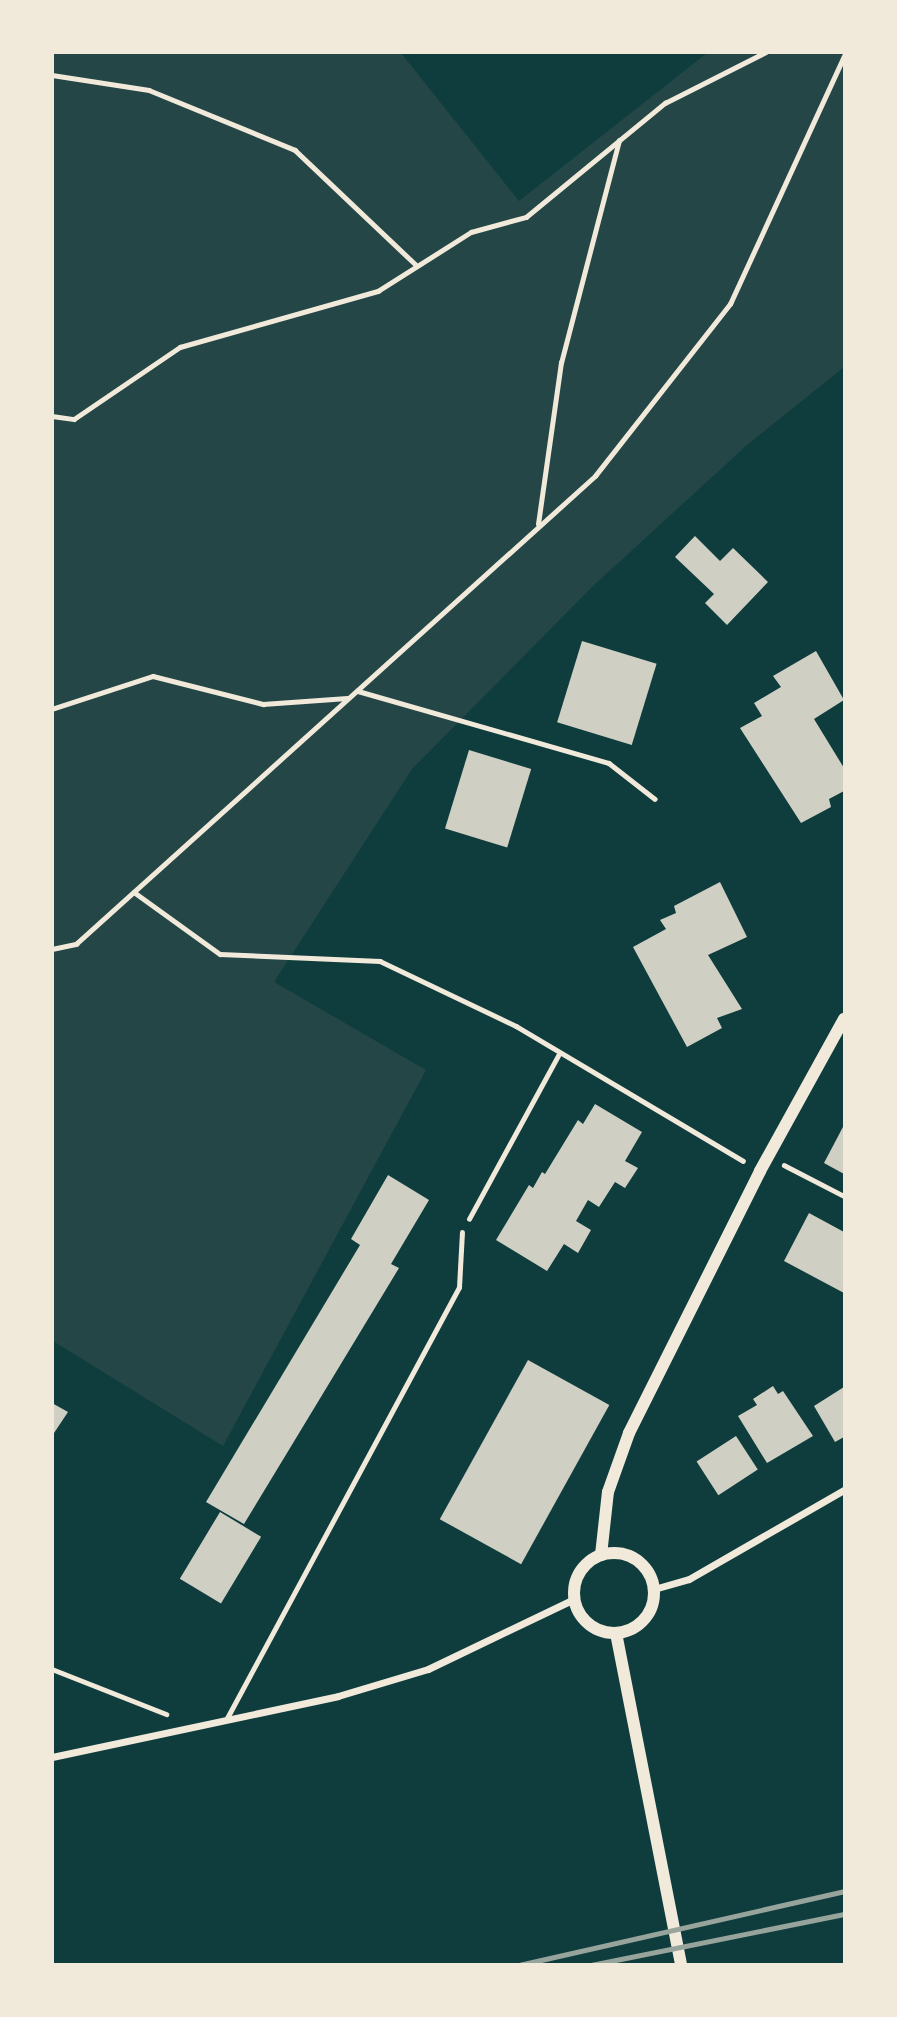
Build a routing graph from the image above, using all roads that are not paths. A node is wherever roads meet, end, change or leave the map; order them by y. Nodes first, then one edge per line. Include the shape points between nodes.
1 (845, 1019) edge
2 (462, 1232) road end
3 (845, 1490) edge
4 (601, 1555) junction
5 (654, 1589) junction
6 (574, 1600) junction
7 (616, 1633) junction
8 (227, 1718) junction
9 (52, 1757) edge
10 (681, 1965) edge

1 - 4 street via 760,1171 629,1433 608,1492
2 - 8 lane via 459,1287
3 - 5 street via 689,1579
4 - 5 street via 625,1554 636,1559 651,1577
4 - 6 street via 582,1567
5 - 7 street via 648,1614 628,1631
6 - 7 street via 584,1620 604,1632
6 - 8 street via 428,1670 338,1696
7 - 10 street
8 - 9 street

